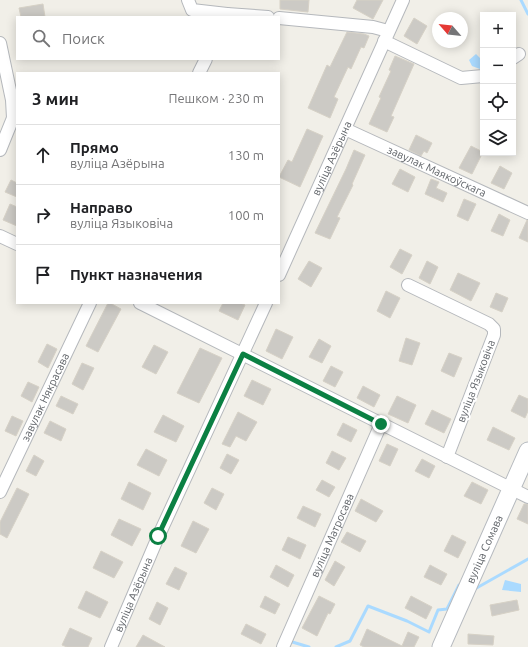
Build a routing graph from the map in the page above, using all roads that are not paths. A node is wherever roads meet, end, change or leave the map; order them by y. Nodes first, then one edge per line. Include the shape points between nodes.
1 (188, 0) edge
2 (403, 0) edge
3 (226, 15) edge
4 (247, 16) edge
5 (280, 18) edge
6 (386, 36) junction
7 (0, 42) edge
8 (206, 60) edge
9 (200, 72) edge
10 (480, 76) edge
11 (345, 129) junction
12 (0, 150) edge
13 (528, 213) edge
14 (0, 236) edge
15 (16, 244) edge
16 (280, 273) edge
17 (408, 285) dead end
18 (90, 304) edge
19 (142, 304) edge
20 (266, 304) edge
21 (243, 354) junction
22 (381, 424) junction
23 (528, 451) edge
24 (447, 457) junction
25 (512, 489) junction
26 (0, 492) edge
27 (528, 497) edge
28 (110, 647) edge
29 (283, 647) edge
30 (441, 647) edge

1 - 3 street via 192,10
2 - 6 street, вуліца Азёрына
3 - 4 street
5 - 6 street via 373,27
6 - 10 street via 461,78
6 - 11 street, вуліца Азёрына
7 - 12 street via 12,100 13,118
8 - 9 street
11 - 13 street, завулак Маякоўскага
11 - 16 street, вуліца Азёрына
14 - 15 street
17 - 24 street, вуліца Языковіча via 489,324 494,329 494,335
18 - 26 street, завулак Някрасава
19 - 21 street
20 - 21 street, вуліца Азёрына
21 - 22 street
21 - 28 street, вуліца Азёрына via 158,536
22 - 24 street
22 - 29 street, вуліца Матросава
23 - 25 street, вуліца Сомава
24 - 25 street
25 - 27 street
25 - 30 street, вуліца Сомава

